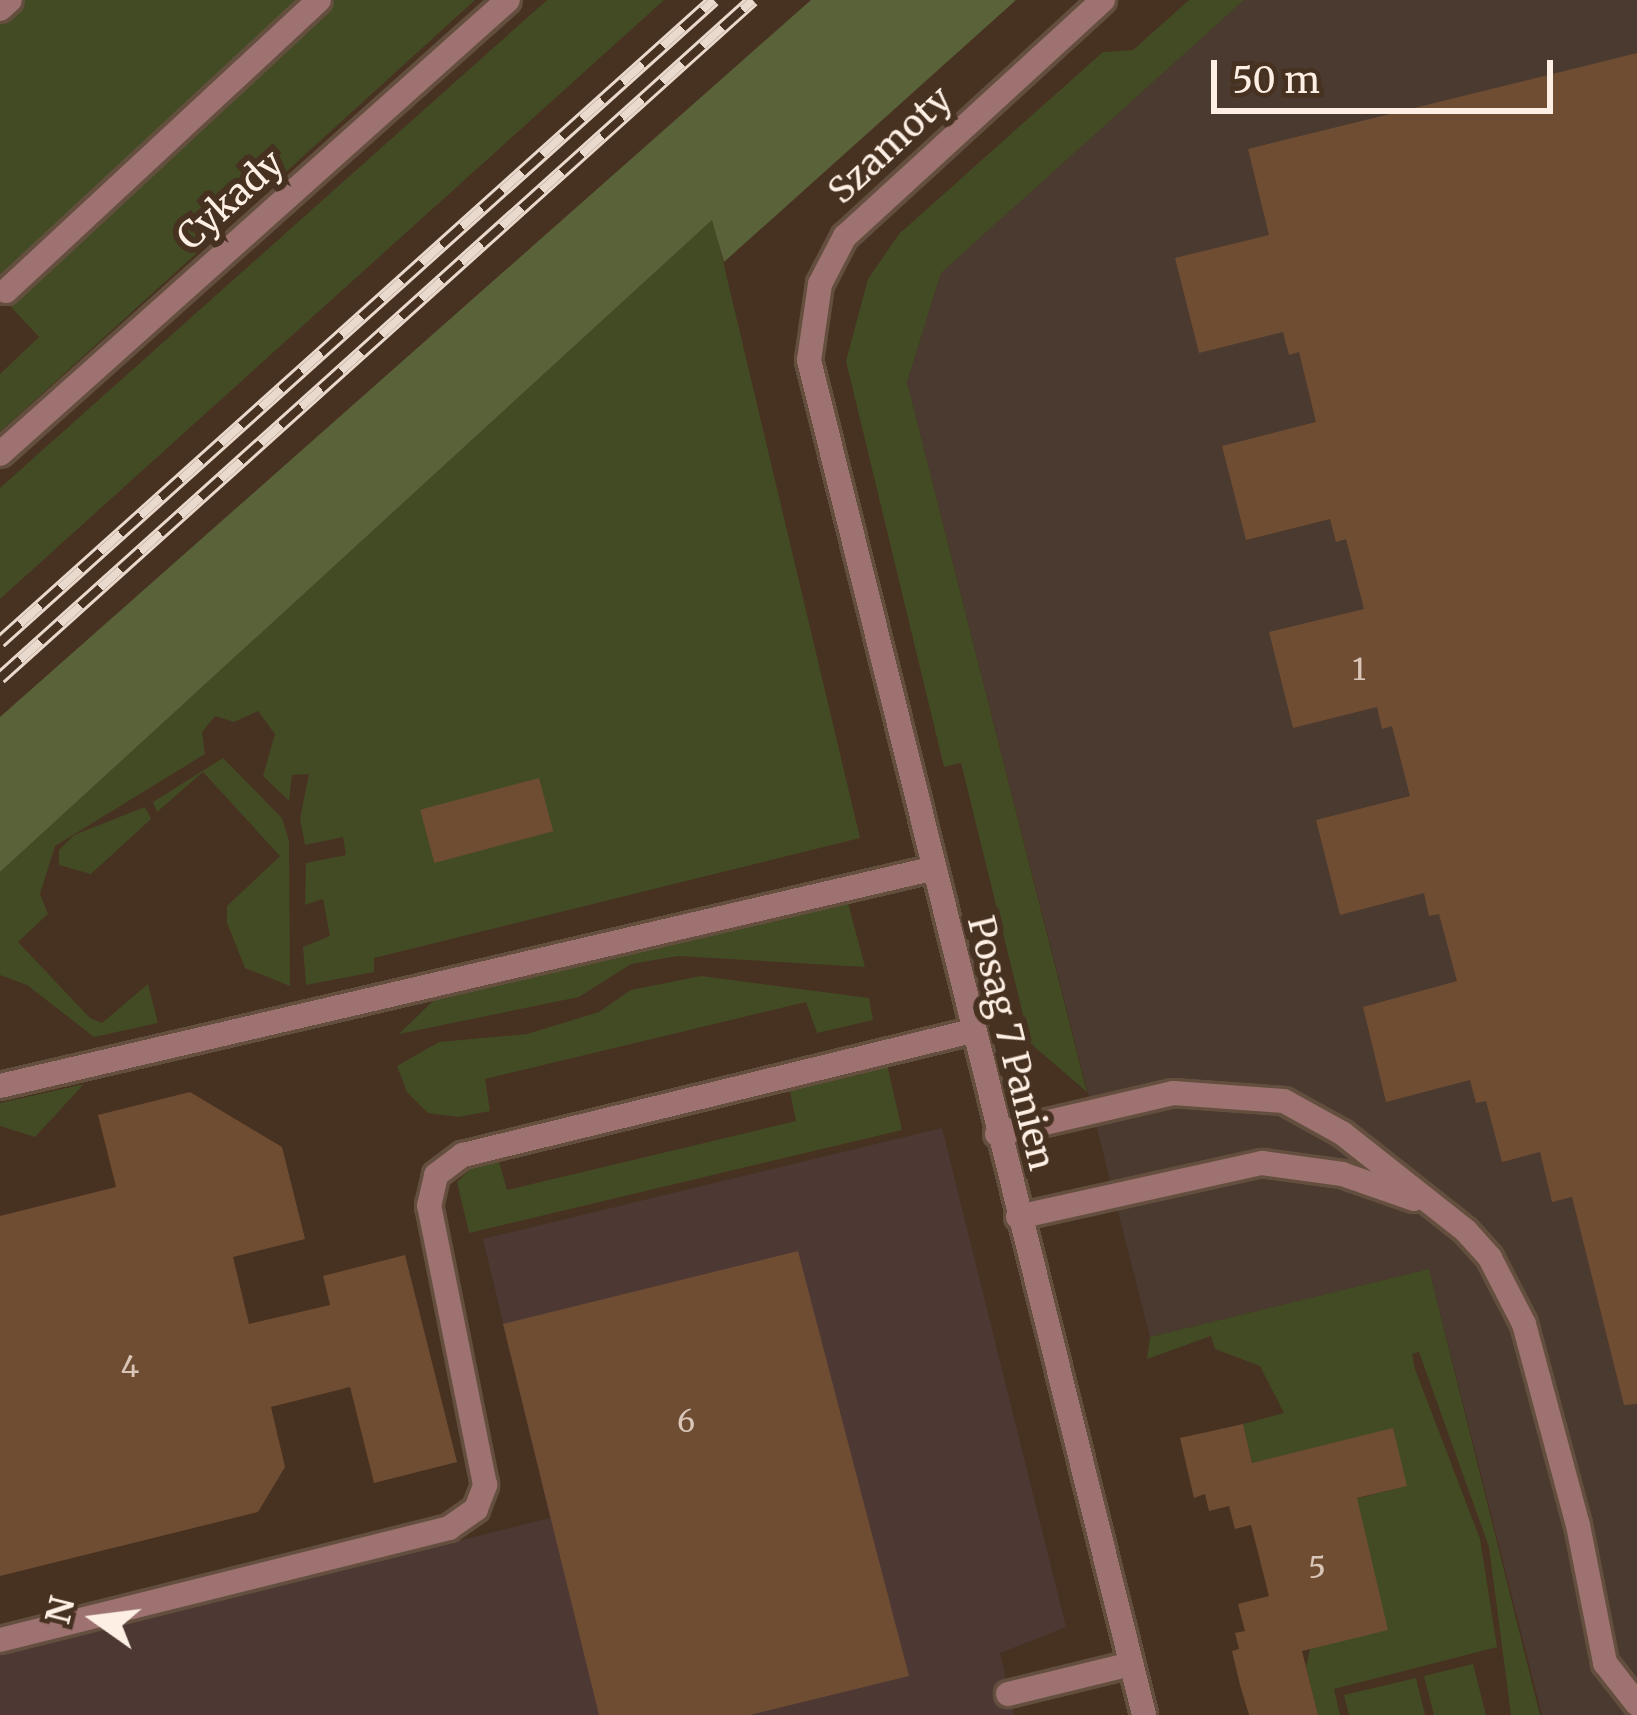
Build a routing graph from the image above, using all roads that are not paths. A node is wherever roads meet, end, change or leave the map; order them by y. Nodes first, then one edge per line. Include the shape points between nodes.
1 (10, 0) edge
2 (319, 0) edge
3 (508, 0) edge
4 (1103, 0) edge
5 (0, 10) edge
6 (5, 291) dead end
7 (814, 387) joint
8 (0, 454) edge
9 (931, 869) junction
10 (971, 1031) junction
11 (0, 1086) edge
12 (997, 1134) junction
13 (1439, 1208) junction
14 (1018, 1216) junction
15 (0, 1640) edge
16 (1131, 1664) junction
17 (1008, 1694) dead end
18 (1637, 1704) edge
19 (1144, 1715) edge

1 - 5 street
2 - 6 street
3 - 8 street, Cykady
4 - 7 street, Szamoty via 845,236 813,309
7 - 9 street, Posag 7 Panien
9 - 10 street, Posag 7 Panien
9 - 11 street
10 - 12 street, Posag 7 Panien
10 - 15 street via 464,1155 436,1175 429,1205 485,1485 476,1509 449,1528
12 - 13 street via 1173,1093 1248,1095 1307,1112
12 - 14 street, Posag 7 Panien
13 - 14 street via 1342,1174 1262,1163
13 - 18 street via 1510,1290 1578,1526 1604,1663
14 - 16 street, Posag 7 Panien
16 - 17 street
16 - 19 street, Posag 7 Panien

